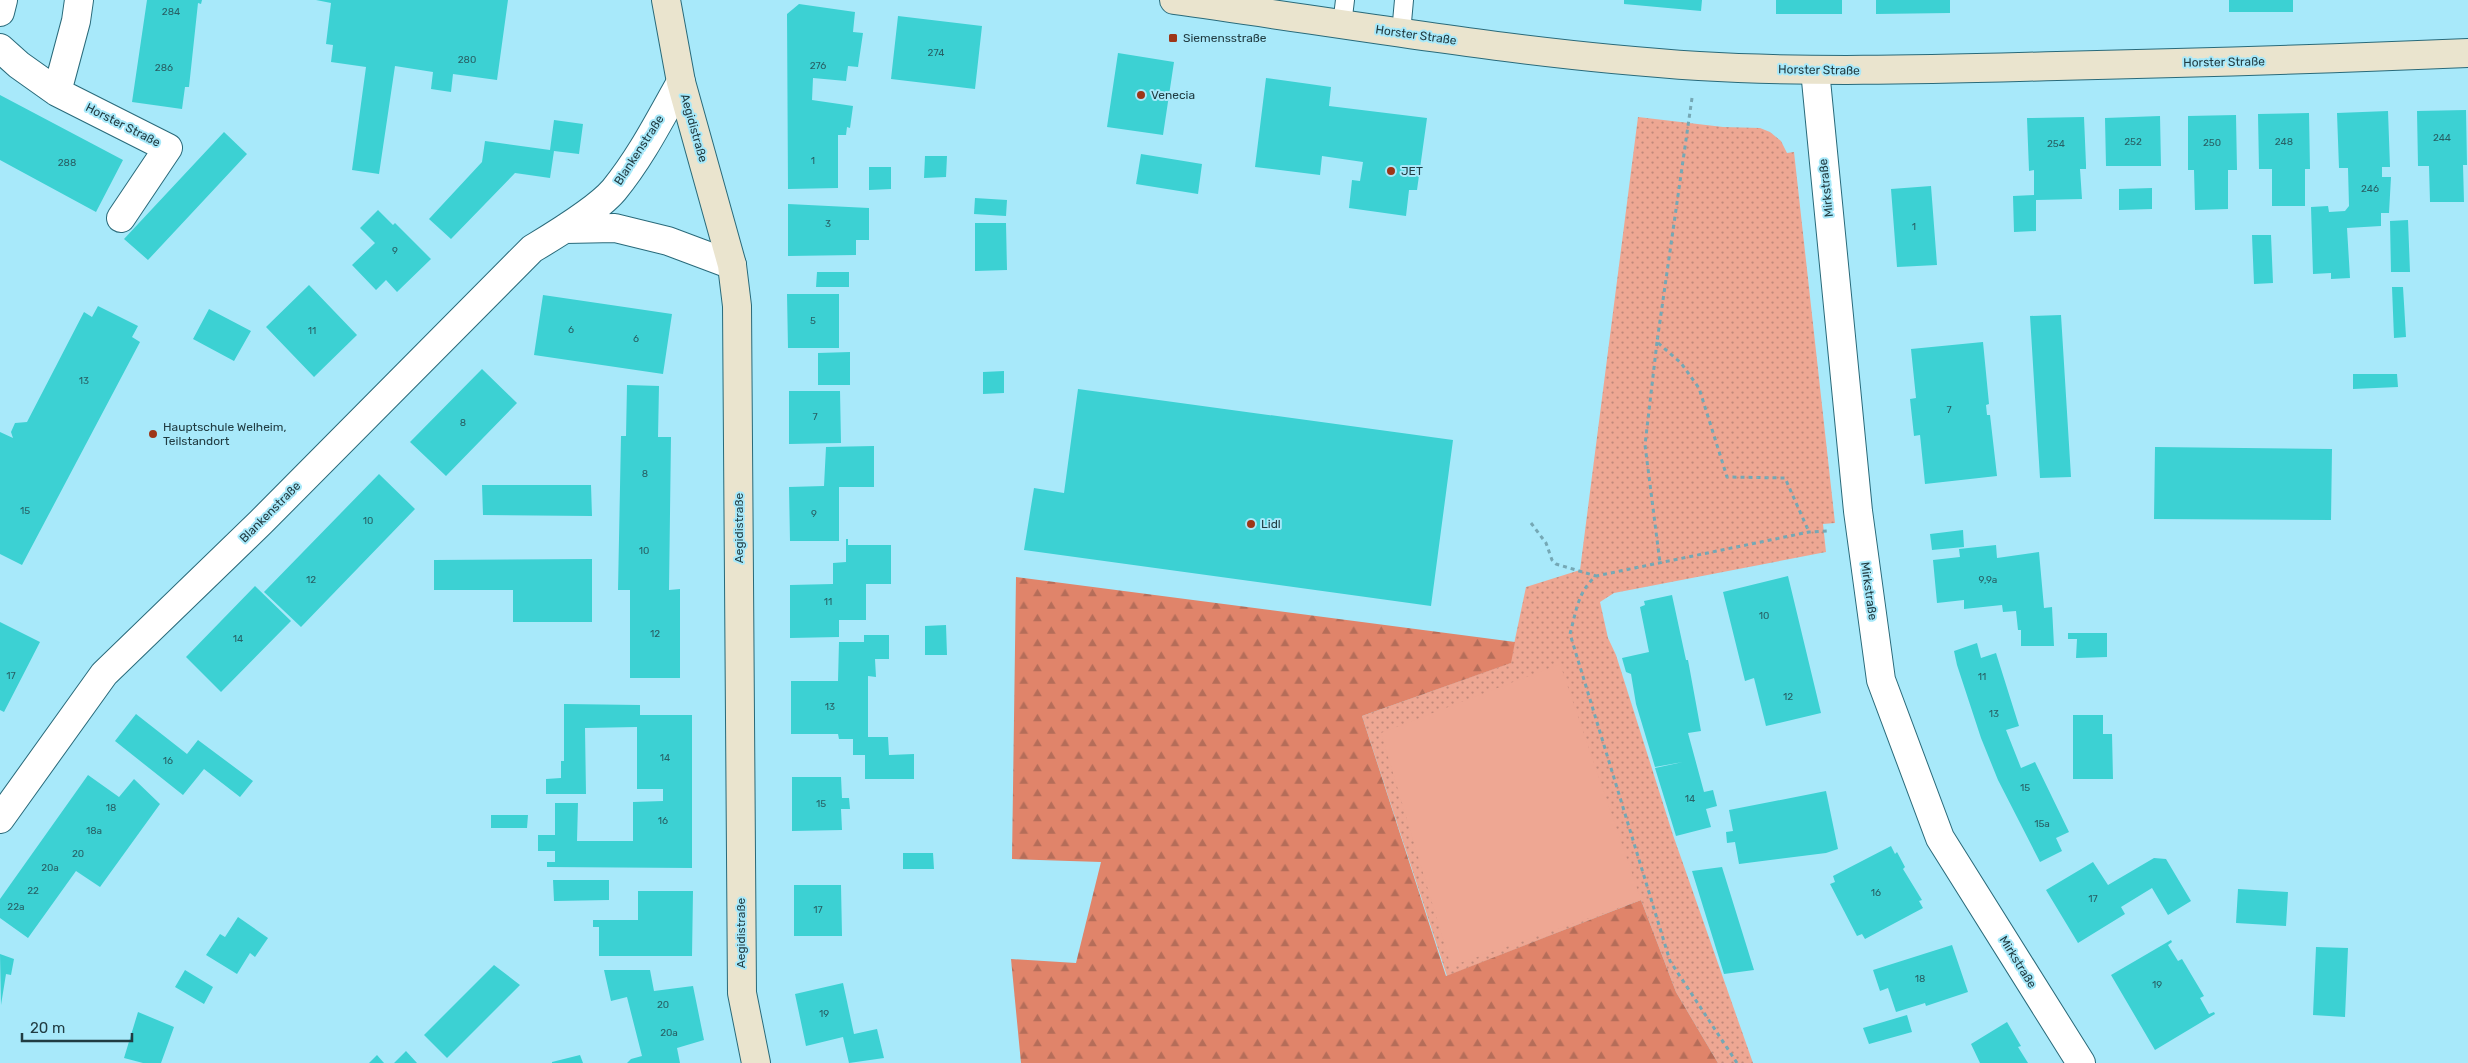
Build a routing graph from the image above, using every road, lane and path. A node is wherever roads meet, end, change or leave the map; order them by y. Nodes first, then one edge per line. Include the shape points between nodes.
1 (3, 0) edge
2 (78, 0) edge
3 (666, 0) edge
4 (1174, 0) edge
5 (1404, 0) edge
6 (0, 12) edge
7 (1344, 12) edge
8 (1401, 33) junction
9 (0, 48) edge
10 (2468, 53) edge
11 (1697, 66) junction
12 (1815, 70) junction
13 (681, 82) junction
14 (57, 92) junction
15 (121, 218) dead end
16 (565, 229) junction
17 (732, 266) junction
18 (1657, 342) junction
19 (1531, 523) dead end
20 (1860, 529) junction
21 (1809, 532) junction
22 (1660, 563) junction
23 (1596, 576) junction
24 (0, 819) edge
25 (756, 1063) edge
26 (1737, 1063) edge
27 (2081, 1063) edge

1 - 6 street
2 - 14 street via 76,21
3 - 13 main road, Aegidistraße
4 - 7 main road, Horster Straße
5 - 8 lane
7 - 8 main road, Horster Straße
8 - 11 main road, Horster Straße
9 - 14 street, Horster Straße
10 - 12 main road, Horster Straße via 1904,71
11 - 12 main road, Horster Straße
11 - 18 path
12 - 20 street, Mirkstraße
13 - 16 street, Blankenstraße via 645,146 612,192
13 - 17 main road, Aegidistraße
14 - 15 street, Horster Straße via 168,148
16 - 17 street, Blankenstraße via 615,228 668,241
16 - 24 street, Blankenstraße via 532,248 261,522 104,674
17 - 25 main road, Aegidistraße via 737,306 742,993
18 - 21 path via 1681,363 1699,388 1727,477 1785,478
18 - 22 path via 1645,445
19 - 23 path via 1556,564
20 - 21 path
20 - 27 street, Mirkstraße via 1881,680 1940,838
21 - 22 path
22 - 23 path
23 - 26 path via 1580,594 1570,634 1670,961

